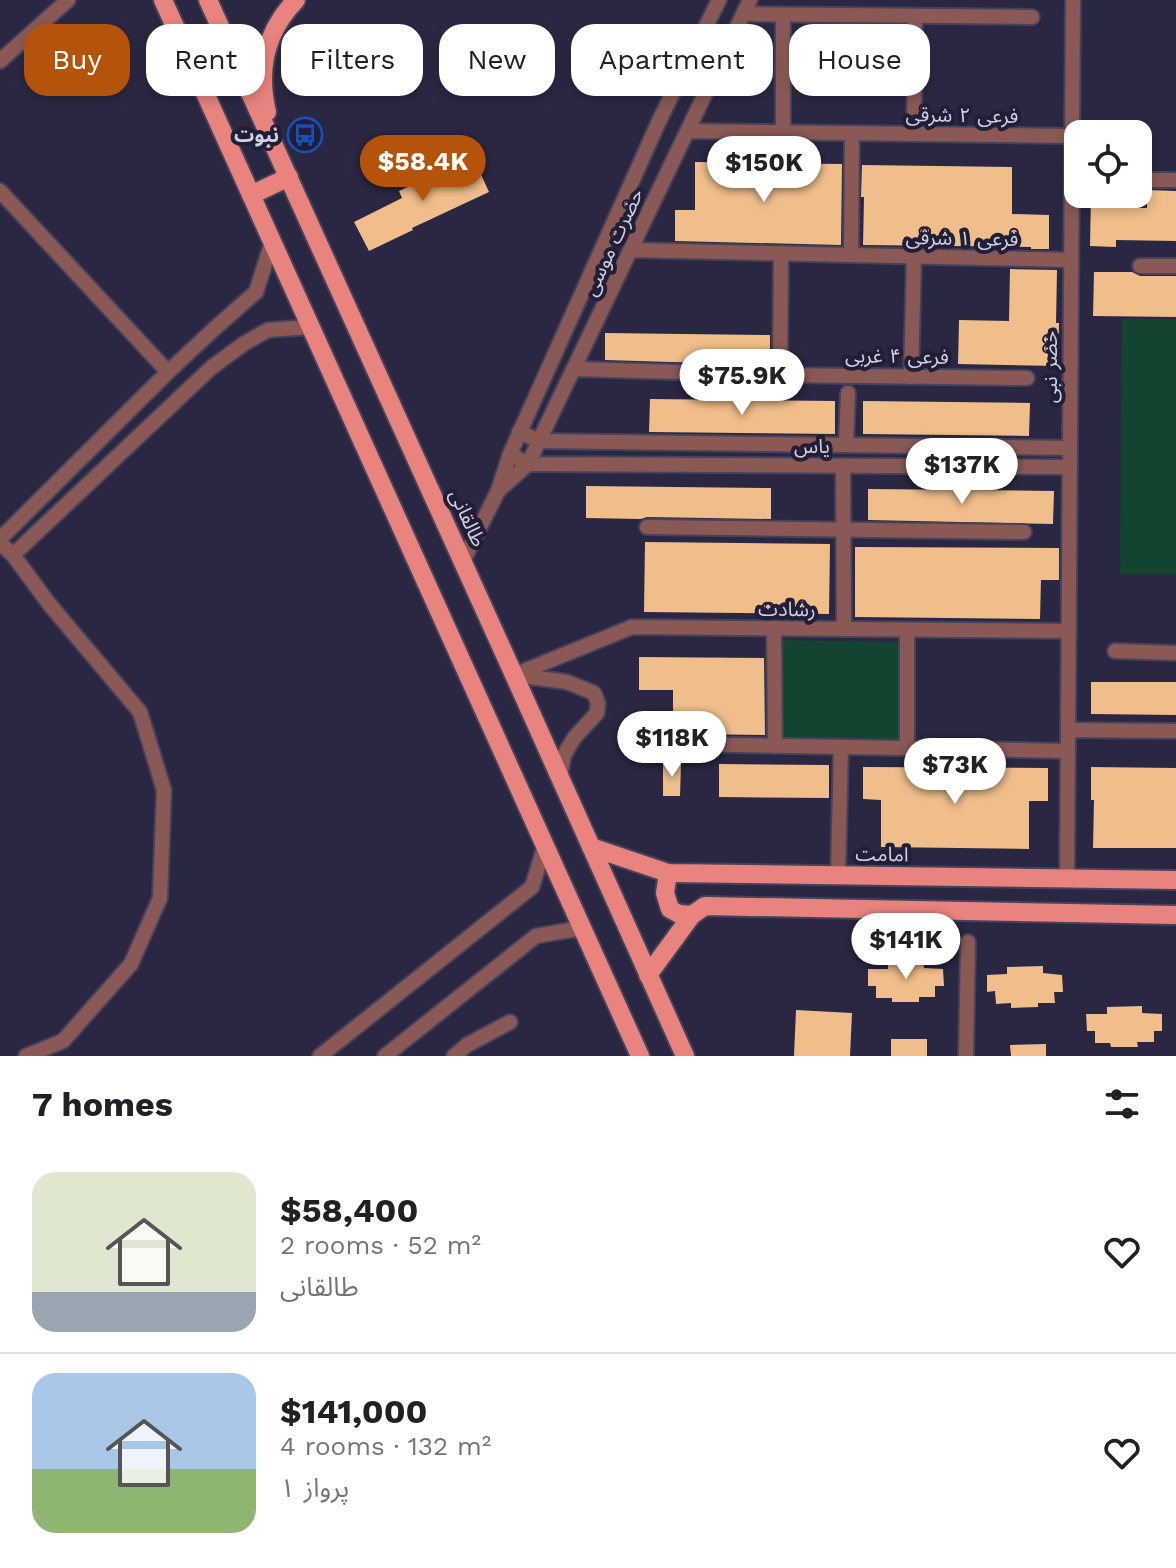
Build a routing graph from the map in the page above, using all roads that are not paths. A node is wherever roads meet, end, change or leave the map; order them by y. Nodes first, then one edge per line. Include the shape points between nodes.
1 (68, 0) edge
2 (163, 0) edge
3 (208, 0) edge
4 (296, 0) edge
5 (719, 0) edge
6 (750, 0) edge
7 (852, 0) edge
8 (1073, 0) edge
9 (743, 14) junction
10 (783, 15) junction
11 (853, 16) junction
12 (915, 16) junction
13 (1032, 17) dead end
14 (0, 61) edge
15 (1072, 120) edge
16 (688, 131) junction
17 (783, 132) junction
18 (852, 133) junction
19 (914, 134) junction
20 (1064, 136) edge
21 (274, 142) junction
22 (289, 177) junction
23 (1152, 180) edge
24 (1176, 180) edge
25 (0, 191) edge
26 (251, 195) junction
27 (1074, 208) edge
28 (272, 242) junction
29 (631, 250) junction
30 (781, 253) junction
31 (851, 255) junction
32 (914, 257) junction
33 (1071, 260) junction
34 (1140, 266) dead end
35 (1176, 266) edge
36 (310, 327) junction
37 (575, 369) junction
38 (168, 372) junction
39 (780, 375) junction
40 (911, 377) junction
41 (1027, 378) dead end
42 (848, 393) dead end
43 (519, 432) junction
44 (540, 441) junction
45 (846, 444) junction
46 (1070, 448) junction
47 (510, 454) junction
48 (528, 464) junction
49 (843, 466) junction
50 (1070, 467) junction
51 (498, 491) junction
52 (647, 527) dead end
53 (843, 528) junction
54 (1024, 532) dead end
55 (0, 541) edge
56 (13, 555) junction
57 (463, 561) junction
58 (774, 628) junction
59 (844, 629) junction
60 (907, 630) junction
61 (1069, 631) junction
62 (1115, 651) dead end
63 (1176, 653) edge
64 (514, 675) junction
65 (1068, 730) junction
66 (1176, 731) edge
67 (684, 744) dead end
68 (775, 746) junction
69 (841, 747) junction
70 (907, 748) junction
71 (1068, 751) junction
72 (560, 776) junction
73 (545, 845) junction
74 (591, 847) junction
75 (668, 873) junction
76 (838, 875) junction
77 (1067, 879) junction
78 (1176, 880) edge
79 (692, 915) junction
80 (1176, 915) edge
81 (582, 928) junction
82 (968, 942) dead end
83 (648, 975) junction
84 (510, 1022) dead end
85 (26, 1056) edge
86 (320, 1056) edge
87 (385, 1056) edge
88 (454, 1056) edge
89 (640, 1056) edge
90 (685, 1056) edge
91 (966, 1056) edge

1 - 14 street
2 - 26 main road
3 - 21 main road, طالقانی
4 - 21 main road via 269,40 263,75
5 - 43 street, حضرت موسی
6 - 9 street, حضرت موسی
7 - 11 street
8 - 15 street, خضر نبی
9 - 10 street
9 - 16 street, حضرت موسی
10 - 11 street
10 - 17 street
11 - 12 street
12 - 13 street
12 - 19 street
16 - 17 street, فرعی ۲ شرقی
16 - 29 street, حضرت موسی
17 - 18 street, فرعی ۲ شرقی
18 - 19 street, فرعی ۲ شرقی
18 - 31 street
19 - 20 street, فرعی ۲ شرقی
21 - 22 main road, طالقانی
22 - 26 main road
22 - 57 main road, طالقانی
23 - 24 street
25 - 38 street
26 - 28 main road
27 - 33 street, خضر نبی
28 - 36 main road
28 - 38 street via 256,292
29 - 30 street, فرعی ۱ شرقی
29 - 37 street, حضرت موسی
30 - 31 street, فرعی ۱ شرقی
30 - 39 street
31 - 32 street, فرعی ۱ شرقی
32 - 33 street, فرعی ۱ شرقی
32 - 40 street
33 - 46 street, خضر نبی
34 - 35 street
36 - 56 street via 268,330 212,367
36 - 73 main road
37 - 39 street, فرعی ۴ غربی
37 - 44 street, حضرت موسی
38 - 55 street
39 - 40 street, فرعی ۴ غربی
40 - 41 street, فرعی ۴ غربی
42 - 45 street
43 - 44 street, یاس
43 - 47 street, حضرت موسی
44 - 45 street, یاس
44 - 48 street, حضرت موسی
45 - 46 street, یاس
46 - 50 street, خضر نبی
47 - 48 street, یاس
47 - 51 street, حضرت موسی
48 - 49 street, یاس
48 - 51 street, حضرت موسی
49 - 50 street, یاس
49 - 53 street
50 - 61 street, خضر نبی
51 - 57 street, حضرت موسی
52 - 53 street
53 - 54 street
53 - 59 street
55 - 56 street
56 - 85 street via 140,712 164,790 160,898 131,964 63,1041
57 - 64 main road, طالقانی
58 - 59 street, رشادت
58 - 64 street, رشادت via 632,627
58 - 68 street
59 - 60 street, رشادت
60 - 61 street, رشادت
60 - 70 street
61 - 65 street, خضر نبی
62 - 63 street
64 - 72 main road, طالقانی
64 - 72 street via 567,682 594,693 597,713 569,746
65 - 66 street
65 - 71 street, خضر نبی
67 - 68 street
68 - 69 street
69 - 70 street
69 - 76 street
70 - 71 street
71 - 77 street, خضر نبی
72 - 74 main road, طالقانی
73 - 81 main road
73 - 86 street via 532,887
74 - 75 main road, امامت
74 - 83 main road, طالقانی
75 - 76 main road, امامت
75 - 79 main road via 665,893 670,909
76 - 77 main road, امامت
77 - 78 main road, امامت
79 - 80 main road via 705,906
79 - 83 main road
81 - 87 street via 536,936
81 - 89 main road
82 - 91 street
83 - 90 main road, طالقانی
84 - 88 street

